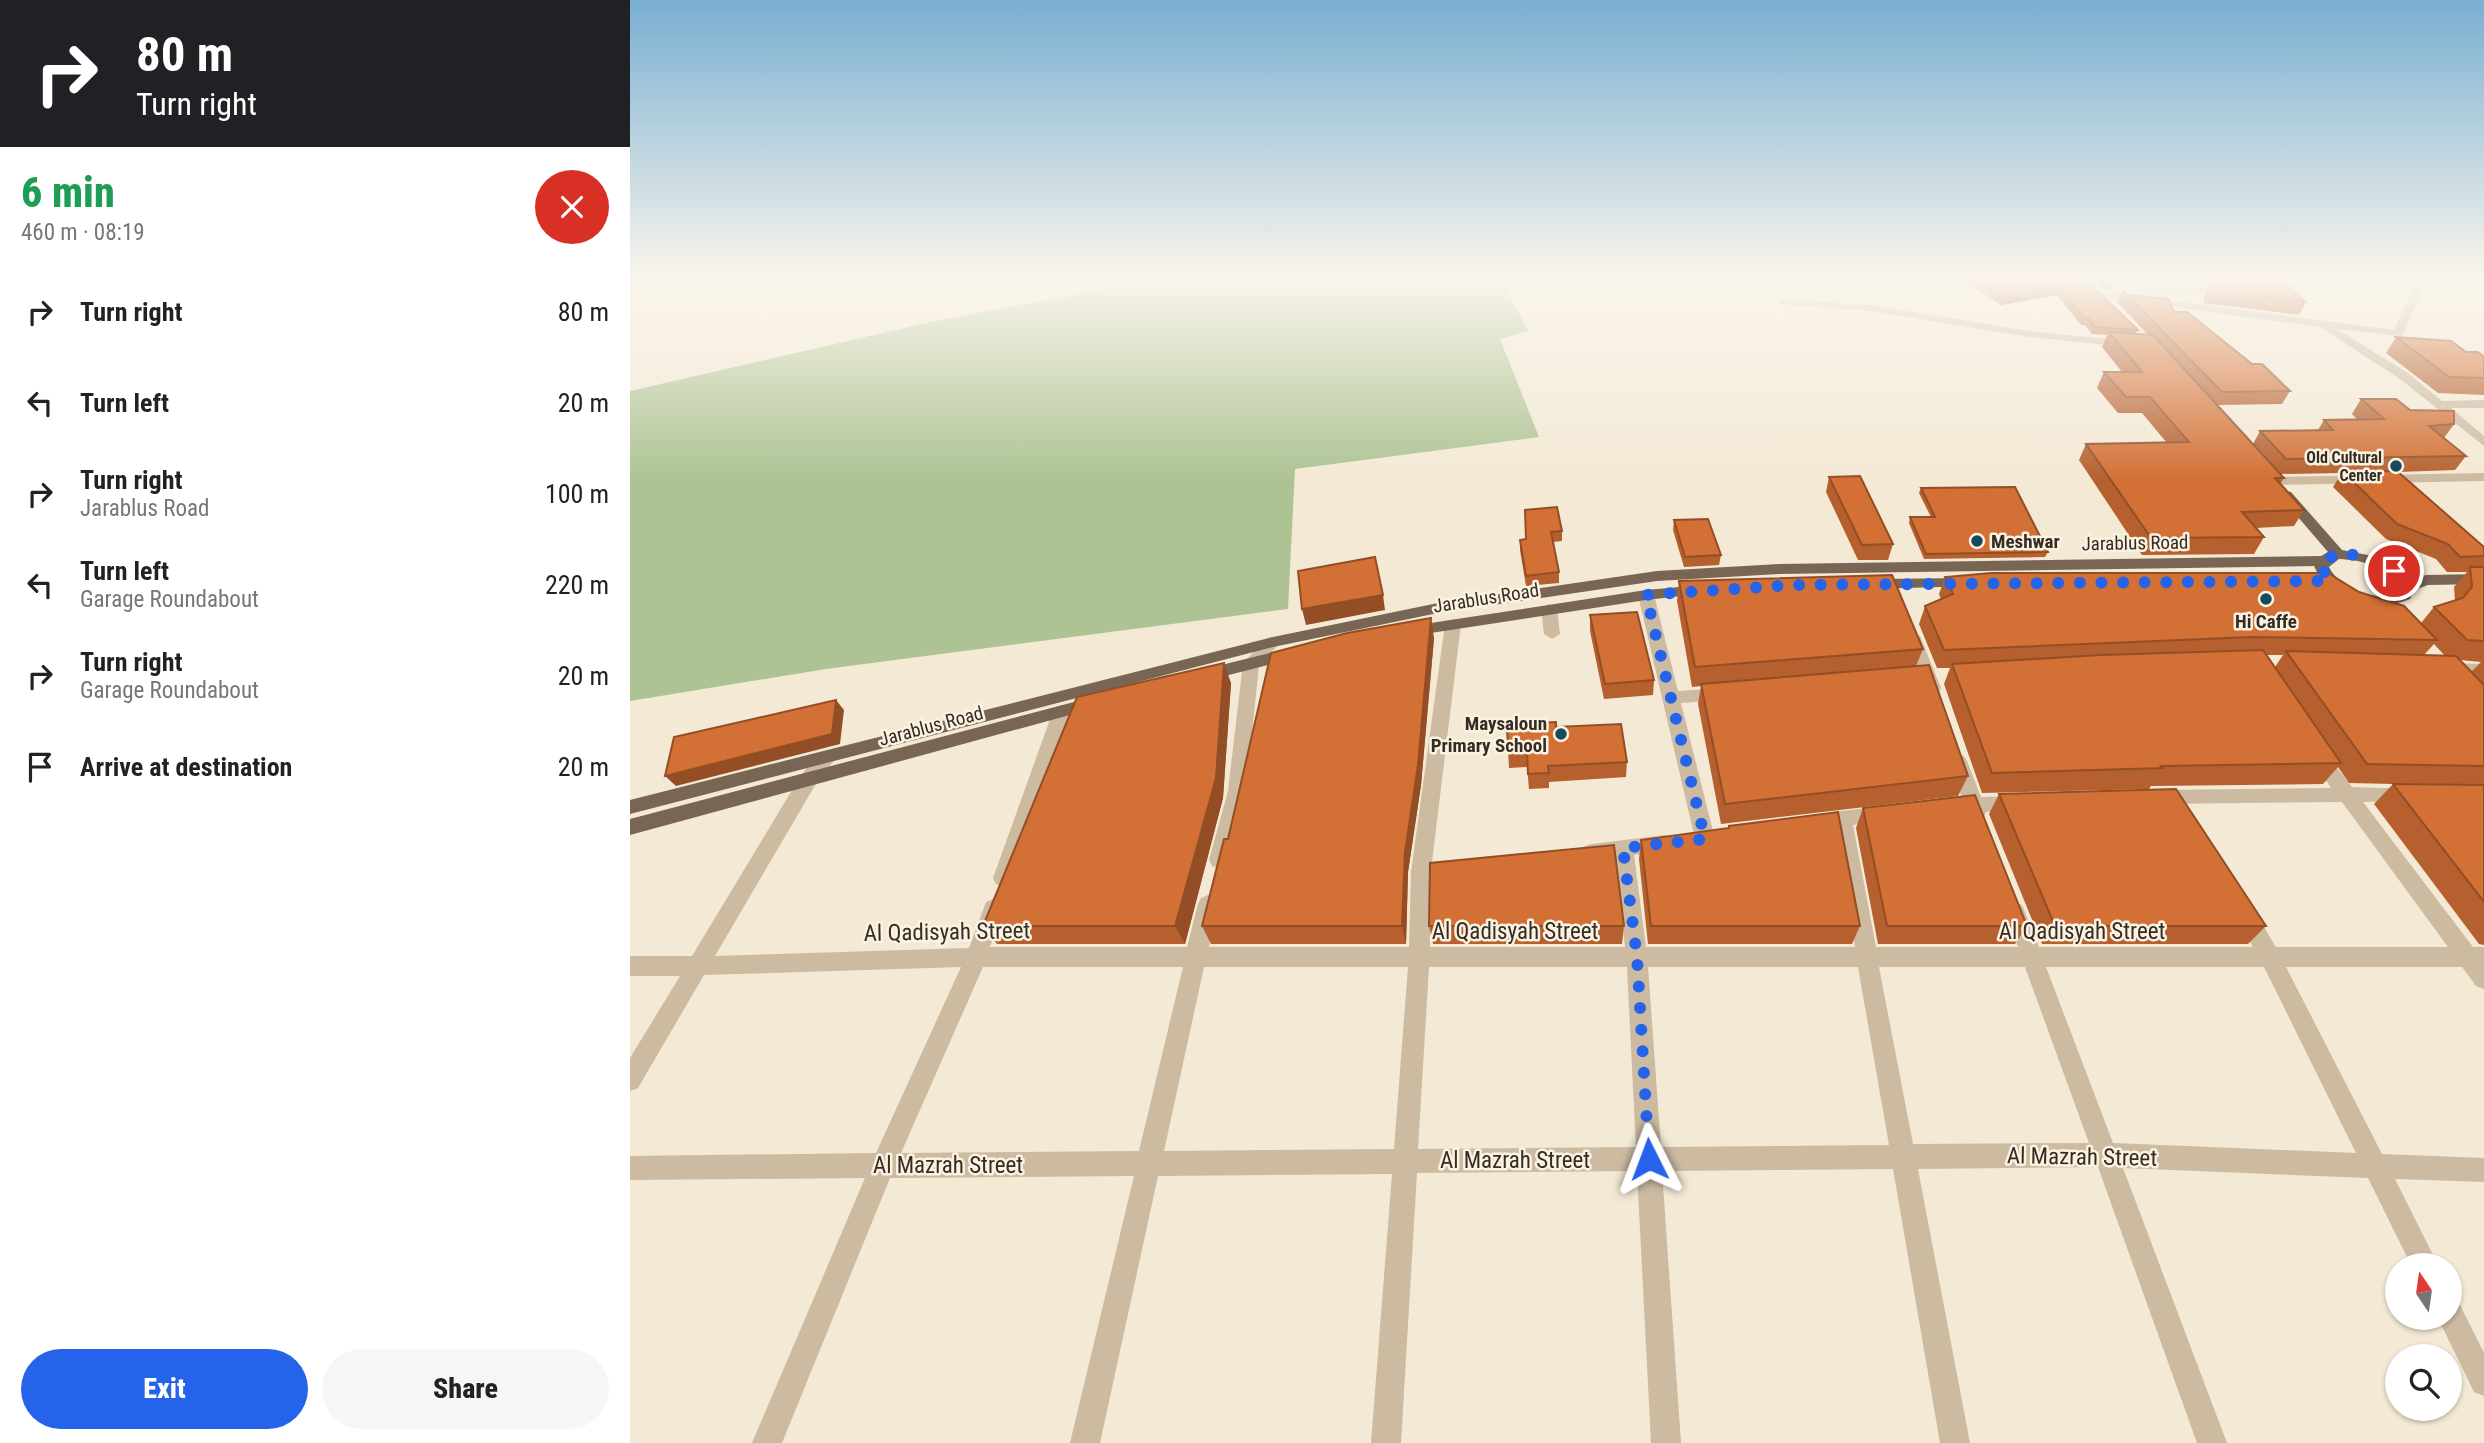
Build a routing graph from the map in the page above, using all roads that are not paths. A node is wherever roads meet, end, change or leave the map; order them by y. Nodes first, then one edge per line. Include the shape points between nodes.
1 (2354, 345) edge
2 (2484, 404) edge
3 (2438, 405) junction
4 (2484, 442) edge
5 (2269, 476) joint
6 (2484, 477) edge
7 (2392, 479) junction
8 (2413, 497) edge
9 (2331, 557) junction
10 (2382, 563) junction
11 (2452, 578) junction
12 (2484, 579) edge
13 (2303, 581) edge
14 (2329, 581) junction
15 (1891, 583) junction
16 (1985, 583) edge
17 (2407, 587) junction
18 (1646, 595) junction
19 (2382, 602) junction
20 (1549, 609) junction
21 (2400, 621) edge
22 (1453, 624) junction
23 (1552, 634) dead end
24 (1273, 642) junction
25 (1251, 663) junction
26 (2438, 665) joint
27 (2484, 670) edge
28 (2461, 685) edge
29 (1740, 692) edge
30 (1673, 698) junction
31 (1062, 711) junction
32 (1942, 715) edge
33 (2306, 739) edge
34 (1951, 740) edge
35 (827, 758) junction
36 (807, 782) junction
37 (2343, 793) junction
38 (2433, 794) edge
39 (2172, 796) junction
40 (2145, 797) edge
41 (2039, 802) edge
42 (1973, 804) junction
43 (630, 807) edge
44 (1934, 808) edge
45 (1908, 811) edge
46 (1842, 819) junction
47 (2186, 819) edge
48 (1801, 825) edge
49 (630, 827) edge
50 (1983, 830) edge
51 (1623, 848) junction
52 (1569, 854) edge
53 (1475, 866) edge
54 (1421, 872) junction
55 (2008, 893) edge
56 (2235, 900) edge
57 (976, 957) junction
58 (1195, 957) junction
59 (1419, 957) junction
60 (1637, 957) junction
61 (1868, 957) junction
62 (2033, 957) junction
63 (2270, 957) junction
64 (2477, 957) edge
65 (630, 966) edge
66 (698, 966) junction
67 (2484, 979) edge
68 (630, 1080) edge
69 (2106, 1155) junction
70 (1903, 1157) junction
71 (1649, 1159) junction
72 (1406, 1161) junction
73 (1148, 1163) junction
74 (883, 1165) junction
75 (2375, 1167) junction
76 (630, 1168) edge
77 (2484, 1170) edge
78 (2419, 1253) edge
79 (2458, 1330) edge
80 (2484, 1382) edge
81 (767, 1443) edge
82 (1085, 1443) edge
83 (1386, 1443) edge
84 (1666, 1443) edge
85 (1955, 1443) edge
86 (2211, 1443) edge

1 - 3 street via 2404,376
2 - 3 street
3 - 4 street
5 - 7 street
5 - 9 main road
6 - 7 street
7 - 8 street
9 - 10 main road, Jarablus Road via 2359,556
9 - 14 main road via 2321,566
9 - 24 main road, Jarablus Road via 1779,569 1657,576 1438,608
10 - 11 main road, Jarablus Road
10 - 17 main road
11 - 12 main road
11 - 17 main road
13 - 14 main road
14 - 19 main road via 2353,595
15 - 16 main road, Jarablus Road
15 - 18 main road, Jarablus Road
15 - 32 street
17 - 19 main road via 2397,600
18 - 20 main road, Jarablus Road
18 - 30 street
19 - 21 main road
20 - 22 main road, Jarablus Road
20 - 23 street
22 - 25 main road, Jarablus Road
22 - 54 street
24 - 25 street
24 - 35 main road, Jarablus Road
25 - 31 main road, Jarablus Road
25 - 58 street via 1237,791
26 - 27 street
26 - 28 main road
29 - 30 street
30 - 51 street via 1698,840
31 - 36 main road, Jarablus Road
31 - 57 street
33 - 37 street
34 - 42 street
35 - 36 street
35 - 43 main road, Jarablus Road
36 - 49 main road, Jarablus Road
36 - 66 street
37 - 38 street
37 - 39 street
37 - 64 street
39 - 40 street
39 - 47 street
41 - 42 street
42 - 44 street
42 - 50 street
45 - 46 street
46 - 48 street
46 - 61 street
51 - 52 street
51 - 60 street
53 - 54 street
54 - 59 street
55 - 62 street
56 - 63 street
57 - 58 street, Al Qadisyah Street
57 - 66 street, Al Qadisyah Street
57 - 74 street
58 - 59 street, Al Qadisyah Street
58 - 73 street
59 - 60 street, Al Qadisyah Street
59 - 72 street
60 - 61 street, Al Qadisyah Street
60 - 71 street
61 - 62 street, Al Qadisyah Street
61 - 70 street
62 - 63 street, Al Qadisyah Street
62 - 69 street
63 - 64 street, Al Qadisyah Street
63 - 75 street
64 - 67 street
65 - 66 street, Al Qadisyah Street
66 - 68 street
69 - 70 street, Al Mazrah Street
69 - 75 street, Al Mazrah Street
69 - 86 street
70 - 71 street, Al Mazrah Street
70 - 85 street
71 - 72 street, Al Mazrah Street
71 - 84 street
72 - 73 street, Al Mazrah Street
72 - 83 street
73 - 74 street, Al Mazrah Street
73 - 82 street
74 - 76 street, Al Mazrah Street
74 - 81 street
75 - 77 street, Al Mazrah Street
75 - 78 street
79 - 80 street

